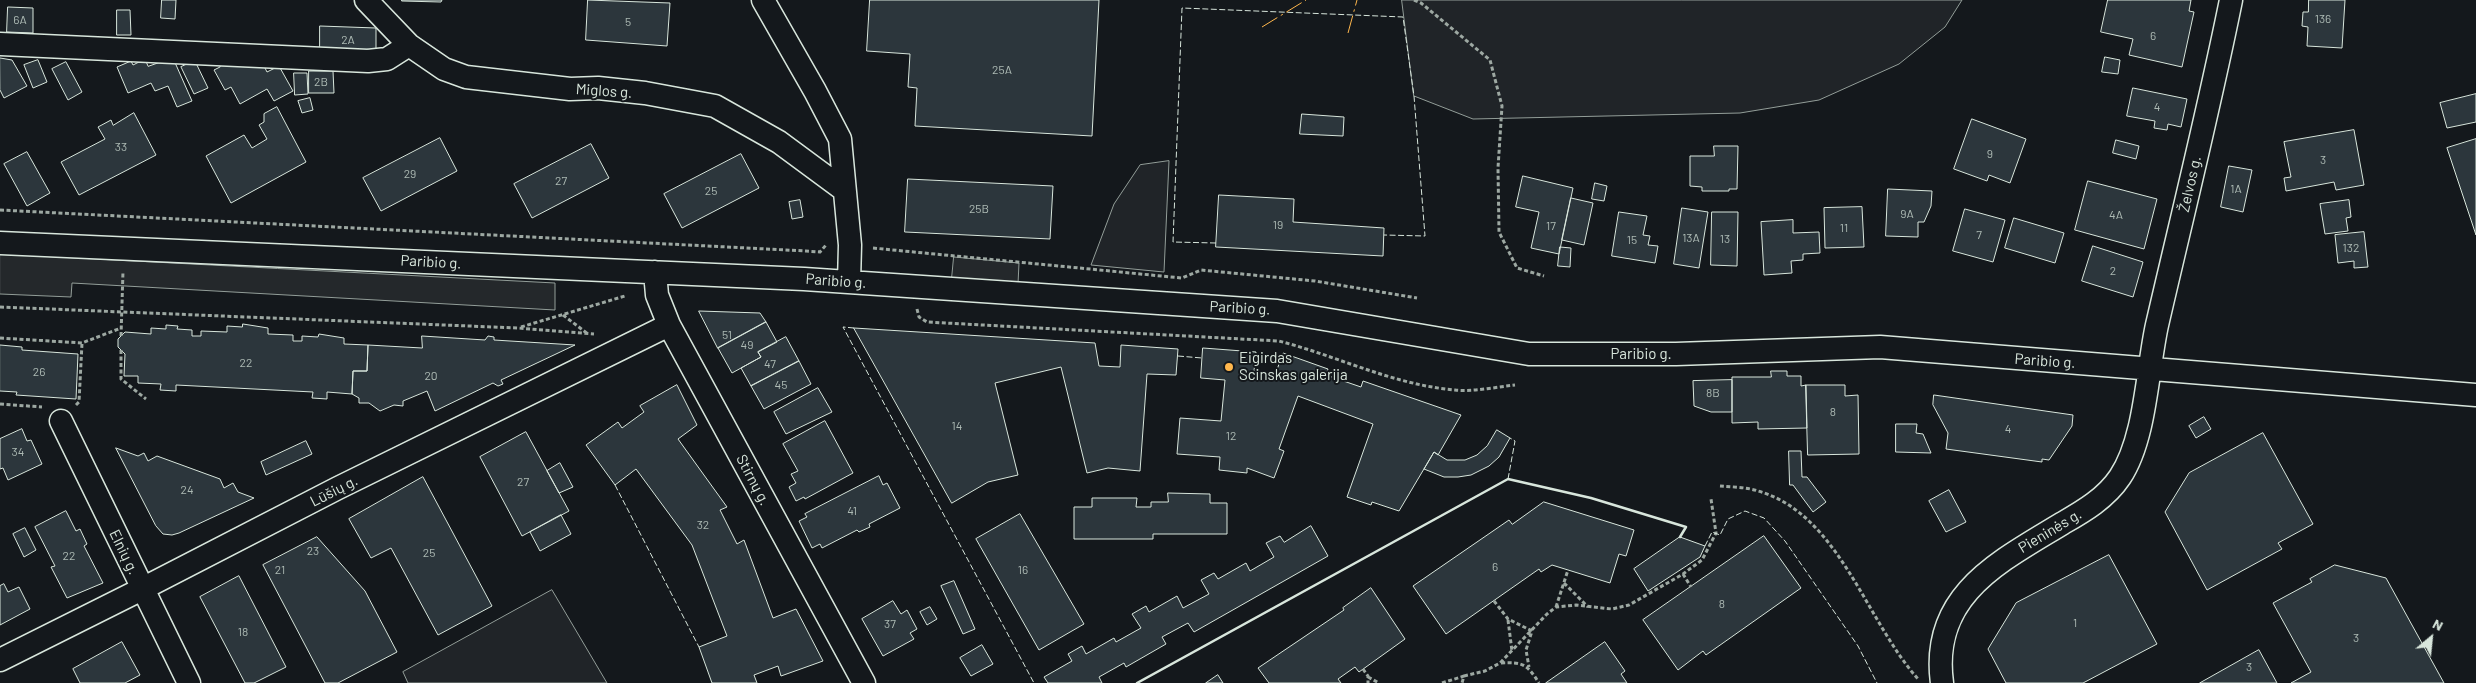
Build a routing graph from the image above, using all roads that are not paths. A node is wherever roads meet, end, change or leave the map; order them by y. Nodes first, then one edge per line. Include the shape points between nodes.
1 (366, 0) edge
2 (763, 0) edge
3 (2231, 0) edge
4 (0, 44) edge
5 (409, 45) junction
6 (844, 190) junction
7 (0, 243) edge
8 (655, 279) junction
9 (849, 282) junction
10 (669, 325) junction
11 (2150, 369) junction
12 (2476, 395) edge
13 (61, 421) road end
14 (142, 590) junction
15 (0, 660) edge
16 (189, 683) edge
17 (864, 683) edge
18 (1942, 683) edge

1 - 5 street, Miglos g.
2 - 6 street via 840,139
3 - 11 street, Želvos g.
4 - 5 street via 368,61 387,59
5 - 6 street, Miglos g. via 444,69 466,77 645,93 715,106 779,142
6 - 9 street via 850,245
7 - 8 street, Paribio g.
8 - 9 street, Paribio g.
8 - 10 street, Stirnų g.
9 - 11 street, Paribio g. via 1277,310 1529,354 1676,354 1880,347
10 - 14 street, Lūšių g. via 338,488
10 - 17 street, Stirnų g.
11 - 12 street, Paribio g.
11 - 18 street, Pieninės g. via 2134,445 2120,476 2088,508 2020,549 1974,582 1948,625 1942,646
13 - 14 street, Elnių g.
14 - 15 street, Lūšių g.
14 - 16 street, Elnių g.

